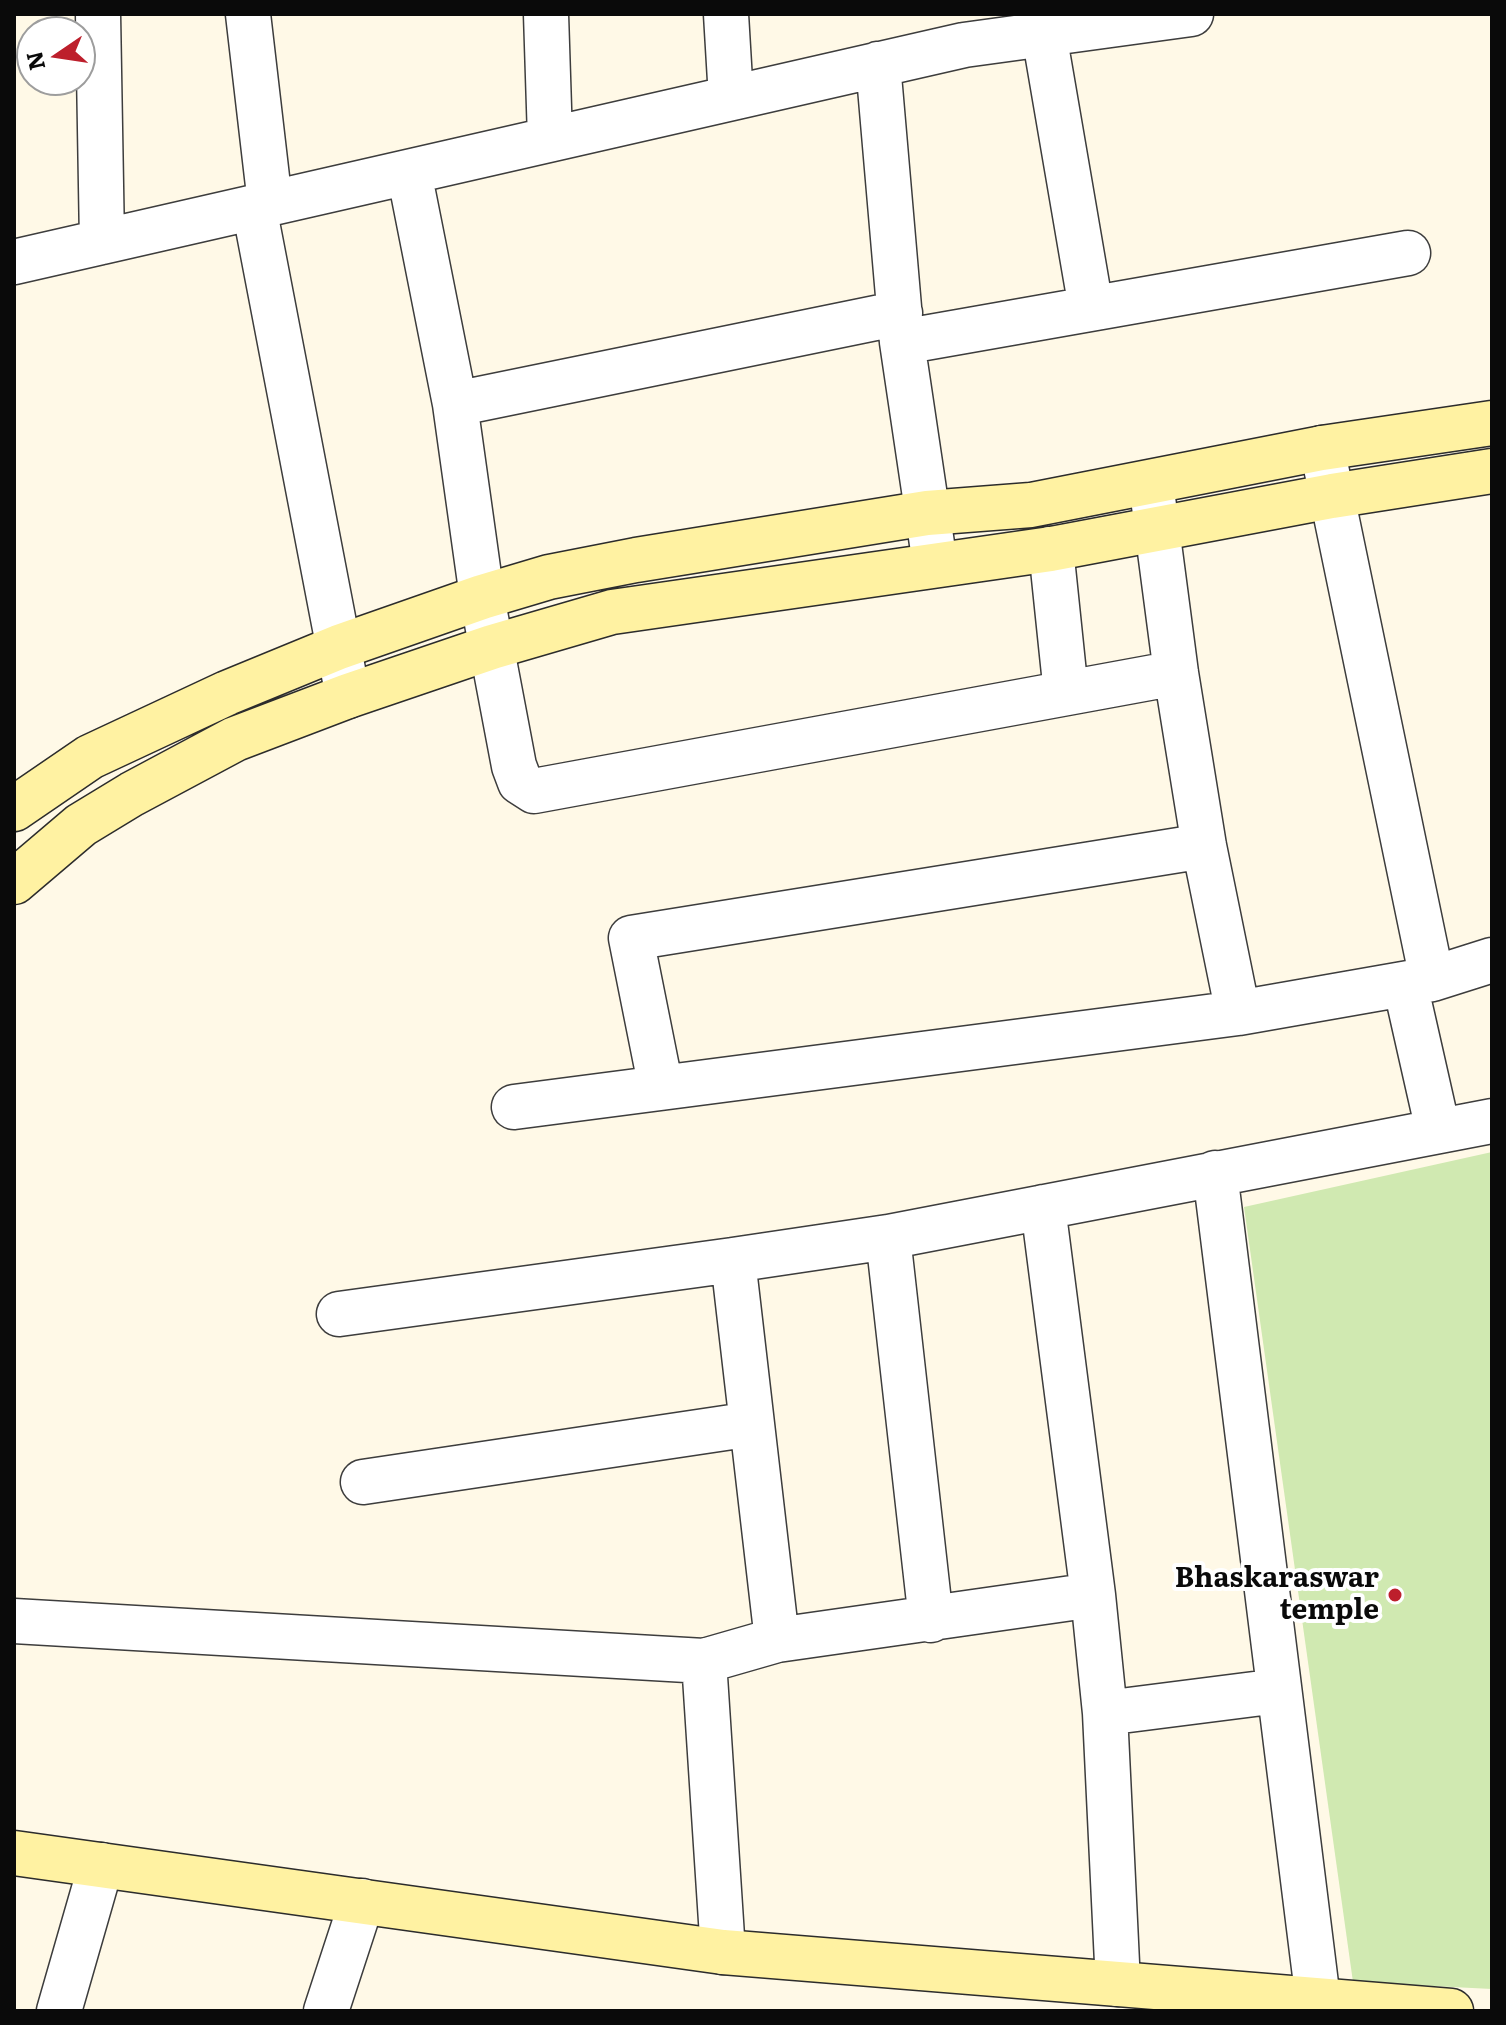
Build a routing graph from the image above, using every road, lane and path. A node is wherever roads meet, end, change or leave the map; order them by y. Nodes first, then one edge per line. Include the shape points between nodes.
1 (98, 14) edge
2 (248, 14) edge
3 (546, 14) edge
4 (726, 14) edge
5 (1191, 14) edge
6 (965, 29) edge
7 (1044, 34) junction
8 (878, 64) junction
9 (731, 98) junction
10 (550, 139) junction
11 (409, 172) junction
12 (262, 205) junction
13 (102, 242) junction
14 (1408, 253) dead end
15 (14, 262) edge
16 (1091, 308) junction
17 (901, 328) junction
18 (455, 404) junction
19 (1492, 423) edge
20 (1443, 430) junction
21 (1322, 448) junction
22 (1472, 474) edge
23 (1151, 483) junction
24 (1332, 496) junction
25 (927, 513) junction
26 (1158, 527) junction
27 (1051, 549) junction
28 (935, 564) junction
29 (482, 597) junction
30 (339, 647) junction
31 (492, 647) junction
32 (1176, 673) junction
33 (1066, 693) junction
34 (348, 696) junction
35 (90, 757) junction
36 (113, 805) junction
37 (14, 809) edge
38 (1204, 846) junction
39 (14, 882) edge
40 (1492, 960) edge
41 (1419, 981) junction
42 (1238, 1013) junction
43 (661, 1088) junction
44 (514, 1107) dead end
45 (1492, 1121) edge
46 (1438, 1130) junction
47 (1215, 1173) junction
48 (1043, 1207) junction
49 (888, 1237) junction
50 (733, 1260) junction
51 (339, 1314) dead end
52 (752, 1424) junction
53 (363, 1482) dead end
54 (1093, 1595) junction
55 (931, 1620) junction
56 (14, 1621) edge
57 (777, 1640) junction
58 (704, 1661) junction
59 (1278, 1691) junction
60 (1105, 1713) junction
61 (14, 1853) edge
62 (101, 1865) junction
63 (362, 1901) junction
64 (723, 1952) junction
65 (1118, 1984) junction
66 (1170, 2000) edge
67 (1318, 2000) junction
68 (1439, 2010) edge
69 (59, 2011) edge
70 (326, 2011) edge

1 - 13 street
2 - 12 street
3 - 10 street
4 - 9 street
5 - 7 street
6 - 7 street
6 - 8 street
7 - 16 street
8 - 9 street
8 - 17 street
9 - 10 street
10 - 11 street
11 - 12 street
11 - 18 street
12 - 13 street
12 - 30 street
13 - 15 street
14 - 16 street
16 - 17 street
17 - 18 street
17 - 25 street
18 - 29 street
19 - 20 street
20 - 21 street
20 - 22 street
21 - 23 street
21 - 24 street
22 - 24 street
23 - 25 street via 1031,505
23 - 26 street
24 - 26 street
24 - 41 street
25 - 28 street
25 - 29 street via 636,560
26 - 27 street
26 - 32 street
27 - 28 street
27 - 33 street
28 - 31 street via 612,612
29 - 30 street
29 - 31 street
30 - 34 street
30 - 35 street
31 - 33 street via 514,766 520,782 534,791
31 - 34 street
32 - 33 street
32 - 38 street
34 - 36 street via 235,739
35 - 36 street
35 - 37 street
36 - 39 street
38 - 42 street
38 - 43 street via 631,938
40 - 41 street
41 - 42 street
41 - 46 street
42 - 43 street
43 - 44 street
45 - 46 street
46 - 47 street
47 - 48 street
47 - 59 street
48 - 49 street
48 - 54 street
49 - 50 street
49 - 55 street
50 - 51 street
50 - 52 street
52 - 53 street
52 - 57 street
54 - 55 street
54 - 60 street
55 - 57 street
56 - 58 street
57 - 58 street
58 - 64 street
59 - 60 street
59 - 67 street
60 - 65 street
61 - 62 street
62 - 63 street
62 - 69 street
63 - 64 street
63 - 70 street
64 - 65 street
65 - 66 street
66 - 67 street
67 - 68 street

